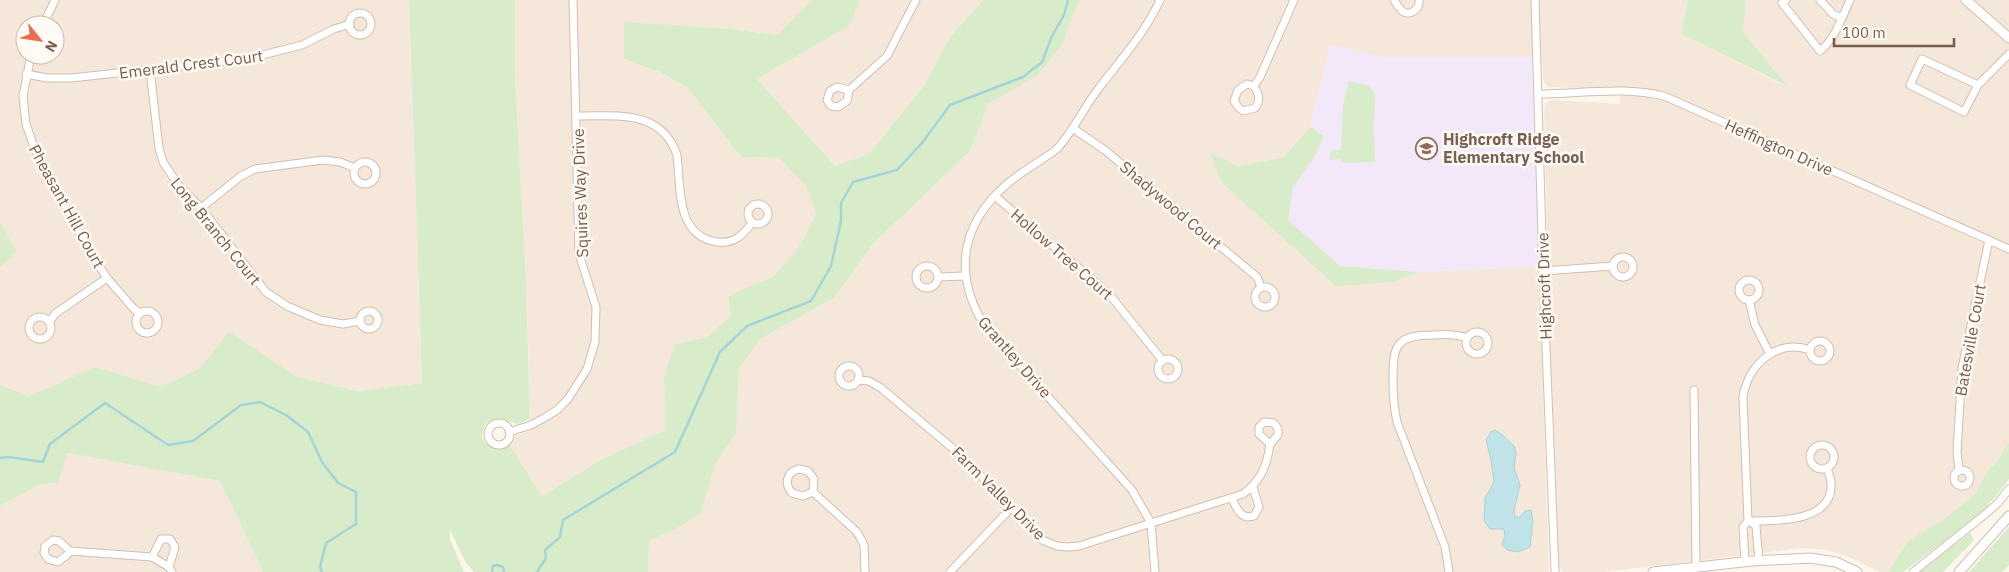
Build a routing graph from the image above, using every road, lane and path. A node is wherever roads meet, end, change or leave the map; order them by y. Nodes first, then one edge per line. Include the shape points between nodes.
1 (55, 0) edge
2 (573, 0) edge
3 (916, 0) edge
4 (1160, 0) edge
5 (1294, 0) edge
6 (1394, 0) edge
7 (1419, 0) edge
8 (1535, 0) edge
9 (1786, 0) edge
10 (1820, 0) edge
11 (1850, 0) edge
12 (1966, 0) edge
13 (48, 15) edge
14 (1841, 18) junction
15 (350, 24) dead end
16 (2009, 38) edge
17 (2009, 54) edge
18 (28, 65) edge
19 (150, 70) junction
20 (26, 74) junction
21 (1978, 85) junction
22 (1254, 86) dead end
23 (848, 90) dead end
24 (1538, 94) junction
25 (577, 116) junction
26 (1074, 129) junction
27 (355, 168) dead end
28 (995, 196) junction
29 (201, 208) junction
30 (752, 224) dead end
31 (1989, 240) junction
32 (2009, 249) edge
33 (1613, 266) dead end
34 (1543, 271) junction
35 (964, 276) junction
36 (938, 277) dead end
37 (107, 278) junction
38 (1261, 288) dead end
39 (1749, 300) dead end
40 (140, 314) dead end
41 (360, 321) dead end
42 (49, 322) dead end
43 (1467, 338) dead end
44 (1810, 350) dead end
45 (1770, 354) junction
46 (1162, 361) dead end
47 (858, 380) dead end
48 (1694, 390) dead end
49 (509, 432) dead end
50 (1270, 444) dead end
51 (1827, 468) dead end
52 (1960, 471) dead end
53 (1253, 487) junction
54 (2009, 489) edge
55 (813, 492) junction
56 (1232, 499) junction
57 (1011, 508) junction
58 (2009, 516) edge
59 (1748, 521) junction
60 (1151, 524) junction
61 (70, 550) dead end
62 (152, 556) junction
63 (1759, 561) junction
64 (1745, 562) junction
65 (1696, 568) junction
66 (171, 569) edge
67 (865, 572) edge
68 (950, 572) edge
69 (1155, 572) edge
70 (1449, 572) edge
71 (1555, 572) edge
72 (1653, 572) edge
73 (1857, 572) edge
74 (1914, 572) edge
75 (1960, 572) edge

1 - 13 street
2 - 25 street, Squires Way Drive
3 - 23 street via 887,56
4 - 26 street, Grantley Drive via 1138,39 1093,96
5 - 22 street
6 - 7 street via 1401,10 1407,12 1417,10
8 - 24 street, Highcroft Drive
9 - 14 street via 1782,2 1820,51 1827,46
10 - 14 street
11 - 14 street
12 - 16 street
15 - 19 street, Emerald Crest Court via 269,55
17 - 21 street
18 - 20 street, Pheasant Hill Court
19 - 20 street, Emerald Crest Court via 71,78
19 - 29 street, Long Branch Court via 163,162 179,186
20 - 37 street, Pheasant Hill Court via 24,109 35,150
21 - 21 street via 1922,59 1910,85 1964,112
24 - 31 street, Heffington Drive via 1632,91 1664,96
24 - 34 street, Highcroft Drive
25 - 30 street via 627,116 650,122 663,131 677,154 683,212 698,235 716,242 735,241
25 - 49 street, Squires Way Drive via 579,254 596,307 595,342 587,369 568,399 544,418
26 - 28 street, Grantley Drive via 1057,149 1020,173
26 - 38 street, Shadywood Court via 1106,151 1257,277
27 - 29 street via 324,160 255,169 241,176
28 - 35 street, Grantley Drive via 970,235
28 - 46 street, Hollow Tree Court via 1109,294
29 - 41 street, Long Branch Court via 275,300 320,320 343,324
31 - 32 street, Heffington Drive
31 - 52 street, Batesville Court via 1962,368 1957,451
33 - 34 street
34 - 71 street, Highcroft Drive
35 - 36 street
35 - 60 street, Grantley Drive via 977,314 986,328 1120,475
37 - 40 street, Pheasant Hill Court
37 - 42 street via 56,313
39 - 45 street via 1755,325
43 - 70 street via 1457,334 1416,335 1398,345 1392,361 1397,422 1445,547
44 - 45 street via 1791,346
45 - 59 street via 1752,372 1743,397
47 - 57 street, Farm Valley Drive via 869,381 881,388 939,435
48 - 65 street
50 - 53 street, Farm Valley Drive via 1265,470
51 - 59 street via 1830,491 1818,511 1800,518
53 - 56 street, Farm Valley Drive
53 - 56 street via 1260,507 1254,516 1241,514
54 - 74 street via 1988,512
55 - 55 street via 814,479 808,471 799,468 790,473 786,482 792,493 803,496
55 - 67 street via 857,532 864,545
56 - 60 street, Farm Valley Drive
57 - 60 street, Farm Valley Drive via 1042,540 1067,547
57 - 68 street
58 - 75 street
59 - 63 street via 1756,526
59 - 64 street via 1743,527
60 - 69 street, Grantley Drive
61 - 62 street
62 - 66 street
62 - 66 street via 161,539 170,539 175,547
63 - 64 street
63 - 73 street via 1810,558 1836,562
64 - 65 street
65 - 72 street

